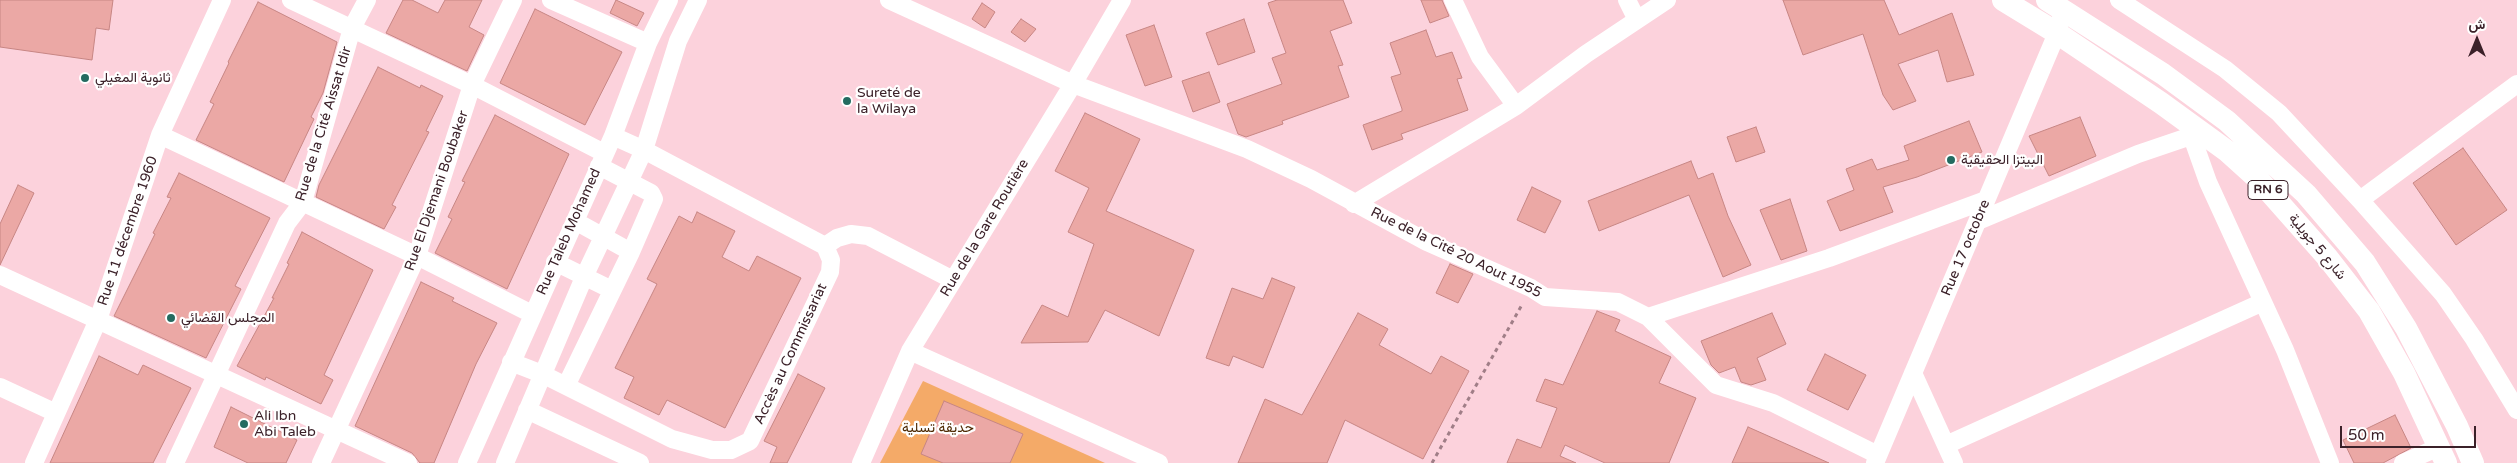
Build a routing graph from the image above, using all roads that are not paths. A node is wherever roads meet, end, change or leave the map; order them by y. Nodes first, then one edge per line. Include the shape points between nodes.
1 (222, 0) edge
2 (291, 0) edge
3 (367, 0) edge
4 (514, 0) edge
5 (551, 0) edge
6 (669, 0) edge
7 (698, 0) edge
8 (889, 0) edge
9 (1122, 0) edge
10 (1453, 0) edge
11 (1627, 0) edge
12 (1667, 0) edge
13 (2003, 0) edge
14 (2119, 0) edge
15 (2057, 3) edge
16 (1636, 20) junction
17 (352, 28) junction
18 (2057, 33) junction
19 (648, 43) junction
20 (1073, 84) junction
21 (2517, 84) edge
22 (472, 85) junction
23 (1516, 106) junction
24 (2188, 128) junction
25 (160, 135) junction
26 (613, 136) junction
27 (644, 150) junction
28 (601, 160) junction
29 (629, 181) junction
30 (1986, 200) junction
31 (2360, 200) junction
32 (303, 202) junction
33 (1354, 204) junction
34 (1978, 221) junction
35 (575, 222) junction
36 (603, 237) junction
37 (825, 246) junction
38 (631, 252) junction
39 (417, 256) junction
40 (556, 262) junction
41 (0, 275) edge
42 (585, 275) junction
43 (953, 280) junction
44 (612, 290) junction
45 (2263, 302) junction
46 (532, 314) junction
47 (1648, 317) junction
48 (98, 320) junction
49 (910, 351) junction
50 (511, 362) junction
51 (1912, 373) junction
52 (542, 374) junction
53 (214, 375) junction
54 (566, 386) junction
55 (0, 387) edge
56 (528, 410) junction
57 (2517, 410) edge
58 (56, 413) junction
59 (336, 430) junction
60 (1946, 445) junction
61 (2442, 455) edge
62 (1876, 459) edge
63 (34, 463) edge
64 (175, 463) edge
65 (321, 463) edge
66 (408, 463) edge
67 (467, 463) edge
68 (505, 463) edge
69 (640, 463) edge
70 (861, 463) edge
71 (1159, 463) edge
72 (1954, 463) edge
73 (2330, 463) edge
74 (2403, 463) edge
75 (2473, 463) edge

1 - 25 street, Rue 11 décembre 1960
2 - 17 street
3 - 17 street, Rue de la Cité Aissat Idir
4 - 22 street, Rue El Djemani Boubaker
5 - 19 street
6 - 19 street, Rue Taleb Mohamed
7 - 27 street via 678,41
8 - 20 street, Rue de la Cité 20 Aout 1955
9 - 20 street, Rue de la Gare Routière
10 - 23 street via 1480,57
11 - 16 street
12 - 16 street
13 - 18 main road, شارع 5 جويلية / RN 6
14 - 31 street via 2224,69 2279,113
15 - 18 street, Rue 17 octobre
15 - 75 main road, شارع 5 جويلية / RN 6 via 2227,121 2306,194 2365,263 2406,328
16 - 23 street
17 - 22 street
17 - 32 street, Rue de la Cité Aissat Idir
18 - 24 main road, شارع 5 جويلية / RN 6
18 - 30 street, Rue 17 octobre
19 - 26 street, Rue Taleb Mohamed
20 - 33 street, Rue de la Cité 20 Aout 1955 via 1247,149
20 - 43 street, Rue de la Gare Routière
21 - 31 street
22 - 28 street
22 - 39 street, Rue El Djemani Boubaker
23 - 33 street
24 - 34 street via 2138,154
24 - 45 street via 2208,182
24 - 61 main road, شارع 5 جويلية / RN 6 via 2227,151 2258,178 2369,311 2404,373
25 - 32 street
25 - 48 street, Rue 11 décembre 1960
26 - 27 street
26 - 28 street, Rue Taleb Mohamed
27 - 29 street
27 - 37 street
28 - 29 street
28 - 35 street, Rue Taleb Mohamed
29 - 36 street
29 - 38 street via 651,193 654,199
30 - 34 street, Rue 17 octobre
30 - 47 street via 1829,258
31 - 57 street via 2443,294
32 - 39 street
32 - 53 street, Rue de la Cité Aissat Idir via 287,223
33 - 47 street, Rue de la Cité 20 Aout 1955 via 1545,297 1618,302
34 - 51 street, Rue 17 octobre
35 - 36 street
35 - 40 street, Rue Taleb Mohamed
36 - 38 street
36 - 42 street
37 - 43 street via 851,234 868,236
37 - 54 street, Accès au Commissariat via 831,260 830,272 750,441 732,450 712,450 672,439
38 - 44 street
39 - 46 street
39 - 59 street, Rue El Djemani Boubaker
40 - 42 street
40 - 46 street, Rue Taleb Mohamed
41 - 48 street
42 - 44 street
42 - 52 street
43 - 49 street, Rue de la Gare Routière
44 - 54 street
45 - 60 street
45 - 73 street
46 - 50 street, Rue Taleb Mohamed
47 - 62 street, Rue de la Cité 20 Aout 1955 via 1716,385 1772,403
48 - 53 street
48 - 58 street, Rue 11 décembre 1960
49 - 70 street, Rue de la Gare Routière
49 - 71 street
50 - 52 street, Accès au Commissariat
50 - 67 street, Rue Taleb Mohamed
51 - 60 street
51 - 62 street, Rue 17 octobre
52 - 54 street, Accès au Commissariat
52 - 56 street
53 - 59 street
53 - 64 street, Rue de la Cité Aissat Idir
55 - 58 street
56 - 68 street
56 - 69 street
58 - 63 street, Rue 11 décembre 1960
59 - 65 street, Rue El Djemani Boubaker
59 - 66 street
60 - 72 street
61 - 74 street

